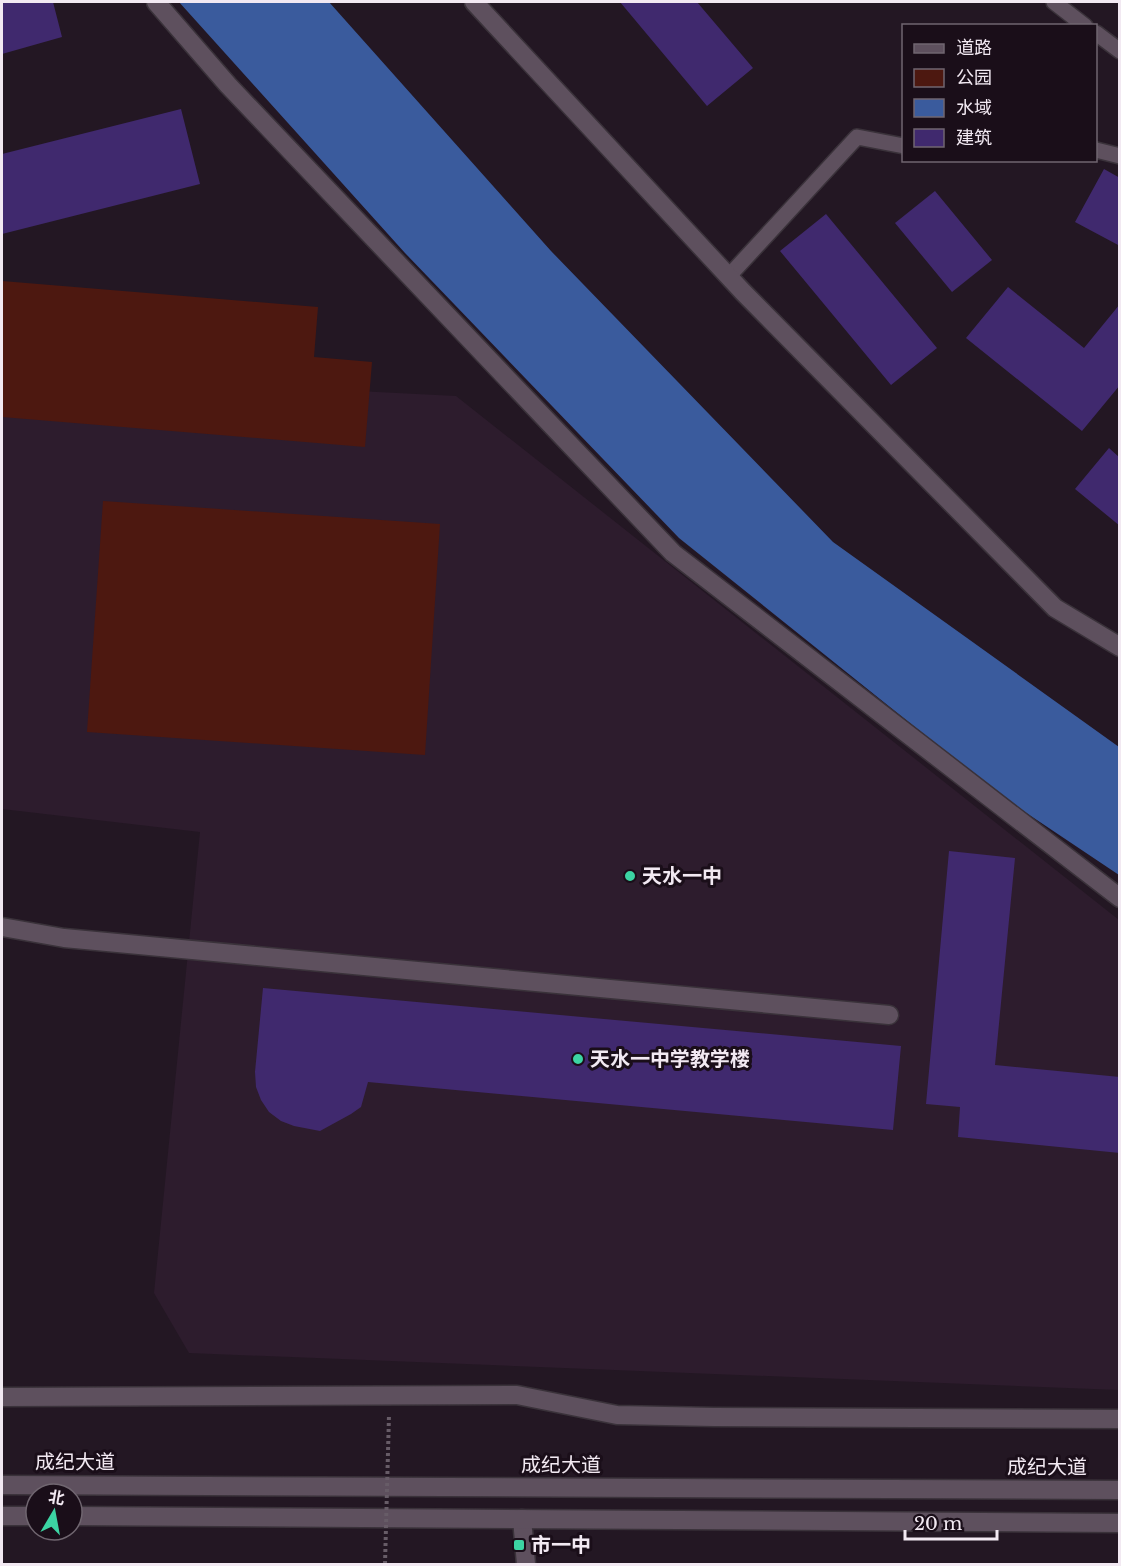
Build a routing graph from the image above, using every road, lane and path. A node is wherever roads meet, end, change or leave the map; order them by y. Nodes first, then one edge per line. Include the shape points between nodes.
1 (156, 2) edge
2 (474, 2) edge
3 (1054, 2) edge
4 (1082, 24) edge
5 (1097, 34) edge
6 (1119, 51) edge
7 (902, 146) edge
8 (1097, 150) edge
9 (1119, 156) edge
10 (729, 276) junction
11 (1119, 647) edge
12 (1119, 898) edge
13 (2, 927) edge
14 (889, 1015) dead end
15 (2, 1397) edge
16 (389, 1416) dead end
17 (1119, 1419) edge
18 (2, 1485) edge
19 (1119, 1490) edge
20 (2, 1516) edge
21 (24, 1516) edge
22 (84, 1516) edge
23 (522, 1519) junction
24 (1119, 1523) edge
25 (385, 1564) edge
26 (526, 1564) edge

1 - 12 street via 228,85 673,553
2 - 10 street
3 - 4 lane
5 - 6 lane
7 - 10 lane via 857,137
8 - 9 lane
10 - 11 street via 1055,608
13 - 14 street via 64,938
15 - 17 street via 517,1395 617,1415
16 - 25 path, bridge
18 - 19 street, 成纪大道
20 - 21 street
22 - 23 street
23 - 24 street
23 - 26 street

